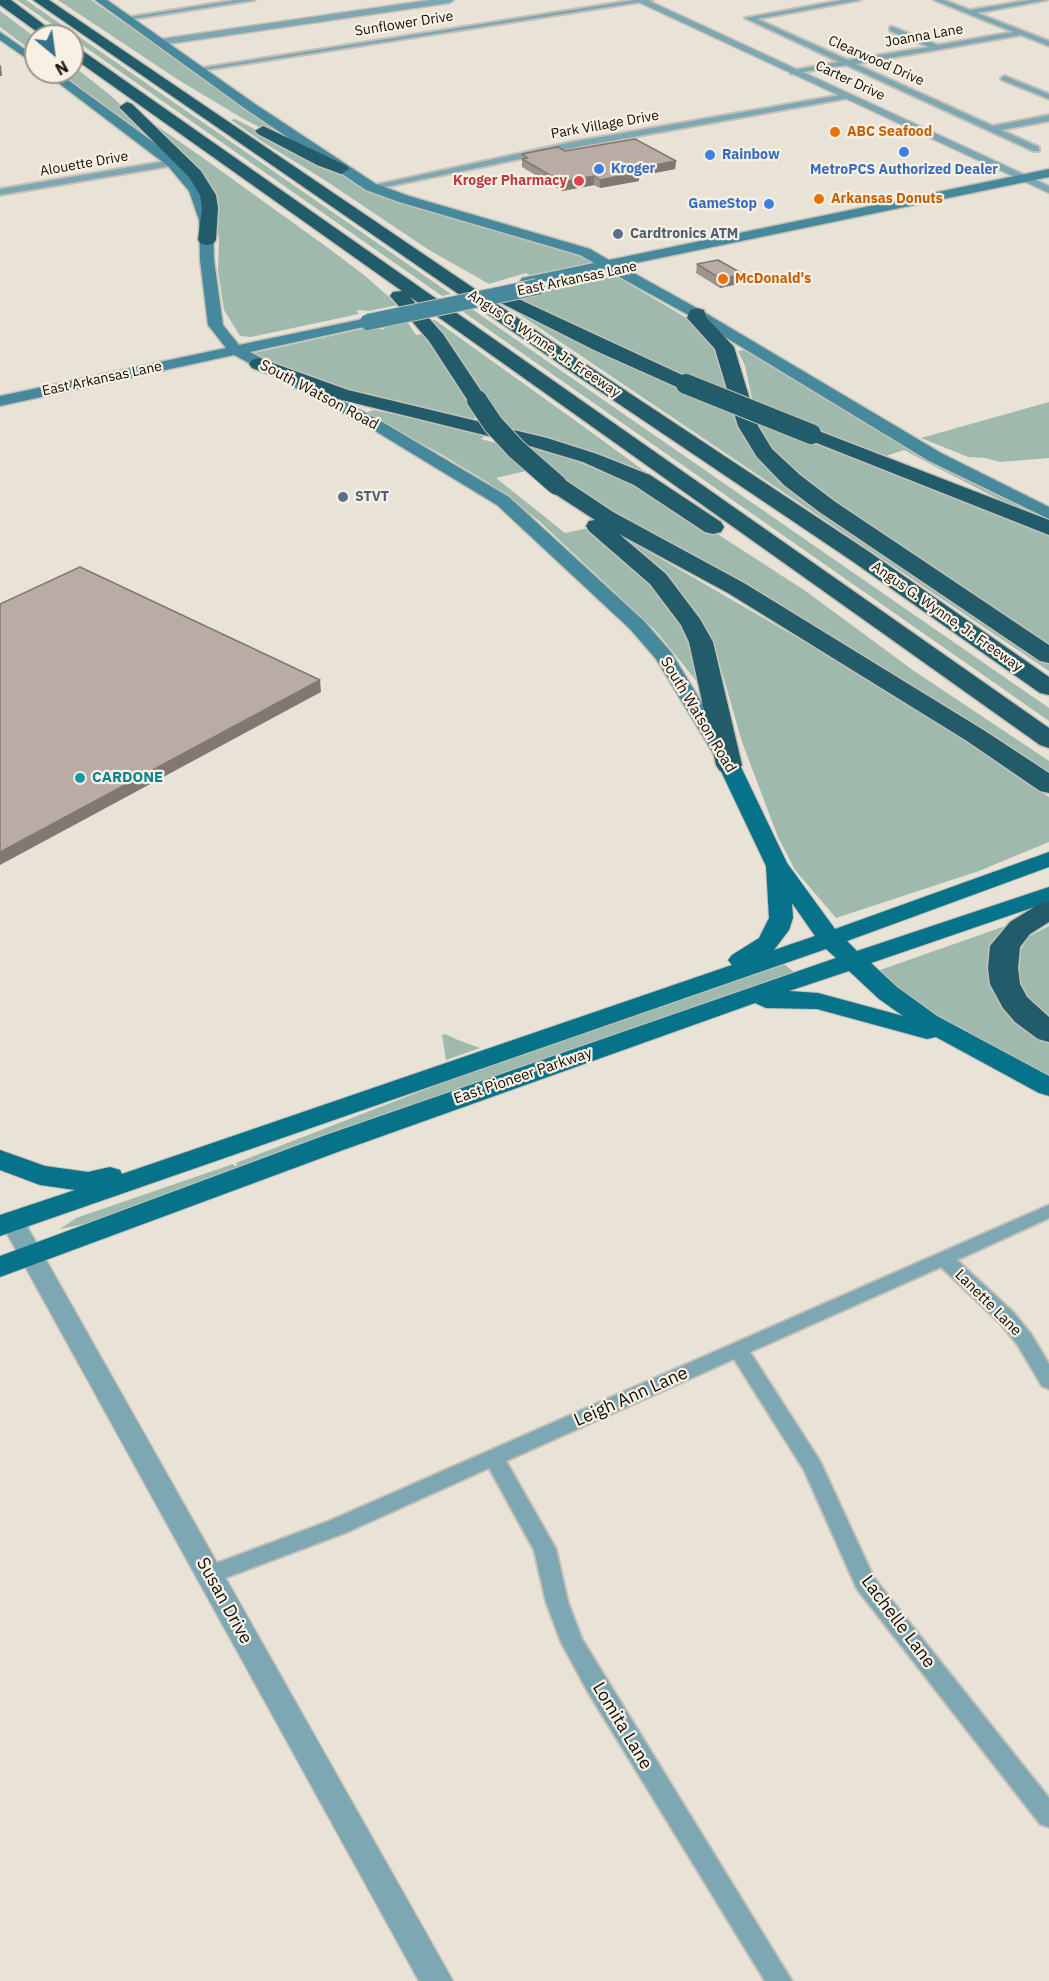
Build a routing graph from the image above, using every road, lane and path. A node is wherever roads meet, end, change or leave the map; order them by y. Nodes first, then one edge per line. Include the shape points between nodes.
1 (2, 0) edge
2 (40, 0) edge
3 (100, 0) edge
4 (251, 0) edge
5 (449, 0) edge
6 (643, 0) edge
7 (856, 0) edge
8 (938, 0) edge
9 (1043, 0) edge
10 (1049, 2) edge
11 (969, 13) junction
12 (127, 18) junction
13 (35, 24) edge
14 (893, 29) dead end
15 (1022, 33) junction
16 (0, 36) edge
17 (161, 42) junction
18 (1049, 44) edge
19 (109, 47) junction
20 (936, 48) junction
21 (24, 53) edge
22 (84, 59) edge
23 (848, 63) junction
24 (199, 69) junction
25 (794, 72) junction
26 (1005, 78) dead end
27 (115, 81) junction
28 (66, 84) edge
29 (846, 96) junction
30 (1049, 97) edge
31 (1049, 118) edge
32 (992, 129) junction
33 (1036, 148) dead end
34 (172, 163) junction
35 (341, 169) junction
36 (1049, 173) edge
37 (1049, 180) edge
38 (1029, 181) junction
39 (371, 187) junction
40 (1049, 190) edge
41 (0, 192) edge
42 (356, 216) junction
43 (207, 240) junction
44 (585, 252) junction
45 (662, 253) junction
46 (680, 257) junction
47 (614, 267) junction
48 (390, 275) junction
49 (642, 282) junction
50 (697, 314) junction
51 (216, 325) junction
52 (231, 346) junction
53 (175, 359) junction
54 (259, 364) junction
55 (0, 393) edge
56 (0, 401) edge
57 (557, 485) junction
58 (1049, 514) edge
59 (1049, 528) edge
60 (902, 636) junction
61 (1049, 656) edge
62 (1049, 688) edge
63 (1049, 740) edge
64 (729, 765) junction
65 (1049, 785) edge
66 (1049, 859) edge
67 (776, 864) junction
68 (1049, 894) edge
69 (1049, 910) edge
70 (830, 939) junction
71 (853, 962) junction
72 (718, 976) junction
73 (730, 1004) junction
74 (1049, 1032) edge
75 (955, 1039) junction
76 (1049, 1087) edge
77 (0, 1159) edge
78 (189, 1161) junction
79 (1049, 1211) edge
80 (6, 1223) edge
81 (30, 1256) junction
82 (943, 1258) junction
83 (0, 1267) edge
84 (738, 1349) junction
85 (1049, 1381) edge
86 (494, 1458) junction
87 (209, 1575) junction
88 (1049, 1816) edge
89 (437, 1981) edge
90 (779, 1981) edge

1 - 13 highway
2 - 19 highway, Angus G. Wynne, Jr. Freeway
3 - 12 main road
4 - 12 street
5 - 17 street
6 - 24 street, Sunflower Drive
6 - 25 street, Carter Drive
7 - 23 street, Clearwood Drive via 749,18
8 - 11 street
9 - 10 street
9 - 11 street
11 - 15 street
12 - 17 main road
14 - 20 street
15 - 18 street
15 - 20 street, Joanna Lane
16 - 21 main road
17 - 24 main road
19 - 35 highway via 128,52 196,95
19 - 42 highway, Angus G. Wynne, Jr. Freeway
20 - 23 street, Joanna Lane
22 - 27 highway, Angus G. Wynne, Jr. Freeway
23 - 25 street, Joanna Lane
23 - 32 street, Clearwood Drive
24 - 35 main road
25 - 29 street, Carter Drive
26 - 30 street
27 - 43 highway via 107,87 195,174 208,195
27 - 48 highway, Angus G. Wynne, Jr. Freeway
28 - 34 main road
29 - 38 street, Carter Drive
29 - 39 street, Park Village Drive via 572,145
31 - 32 street
32 - 33 street, Clearwood Drive
34 - 41 street, Alouette Drive
34 - 43 main road via 195,190 206,220
35 - 39 main road
36 - 38 main road, East Arkansas Lane
37 - 38 main road, East Arkansas Lane
38 - 40 street, Carter Drive
38 - 45 main road, East Arkansas Lane
38 - 46 main road, East Arkansas Lane
39 - 44 main road
42 - 59 highway, bridge via 381,223 513,302 686,384
42 - 62 highway, Angus G. Wynne, Jr. Freeway
43 - 51 main road
44 - 45 main road via 620,256
44 - 47 main road
45 - 47 main road, East Arkansas Lane
46 - 47 main road, East Arkansas Lane
46 - 49 main road via 654,267
47 - 49 main road
47 - 52 main road, East Arkansas Lane, bridge
48 - 57 highway, bridge via 392,287 436,338 493,424
48 - 60 highway, Angus G. Wynne, Jr. Freeway
49 - 50 main road
50 - 58 main road via 935,458
50 - 61 highway via 696,318 724,347 748,426 764,453 792,480
51 - 52 main road
51 - 53 main road via 207,341
52 - 53 main road, East Arkansas Lane
52 - 54 main road, South Watson Road
53 - 54 main road via 213,358
53 - 55 main road
53 - 56 main road, East Arkansas Lane
54 - 60 highway via 387,406 540,442 590,458 642,480 867,626
54 - 64 main road, South Watson Road via 373,423 503,501 637,625 664,656
57 - 64 highway via 570,502 658,579 692,624 701,642
57 - 65 highway via 605,517 766,607
60 - 63 highway, Angus G. Wynne, Jr. Freeway
64 - 67 main road, South Watson Road
66 - 70 main road, East Pioneer Parkway
67 - 70 main road, South Watson Road
67 - 72 main road via 781,918 777,930 768,943
68 - 71 main road, East Pioneer Parkway
69 - 74 highway via 1020,928 1005,946 1003,968 1005,984 1014,1001
70 - 71 main road, South Watson Road
70 - 72 main road, East Pioneer Parkway
71 - 73 main road, East Pioneer Parkway
71 - 75 main road, South Watson Road via 888,993
72 - 78 main road, East Pioneer Parkway
73 - 75 main road via 790,999 818,1002
73 - 81 main road, East Pioneer Parkway via 344,1139
75 - 76 main road, South Watson Road
77 - 78 main road via 40,1175 88,1182
78 - 80 main road, East Pioneer Parkway
79 - 82 street, Leigh Ann Lane
80 - 81 street, Susan Drive
81 - 83 main road, East Pioneer Parkway
81 - 87 street, Susan Drive
82 - 84 street, Leigh Ann Lane
82 - 85 street, Lanette Lane via 1007,1318
84 - 86 street, Leigh Ann Lane
84 - 88 street, Lachelle Lane via 813,1467 865,1583
86 - 87 street, Leigh Ann Lane via 337,1527
86 - 90 street, Lomita Lane via 545,1549 557,1602 572,1642
87 - 89 street, Susan Drive

